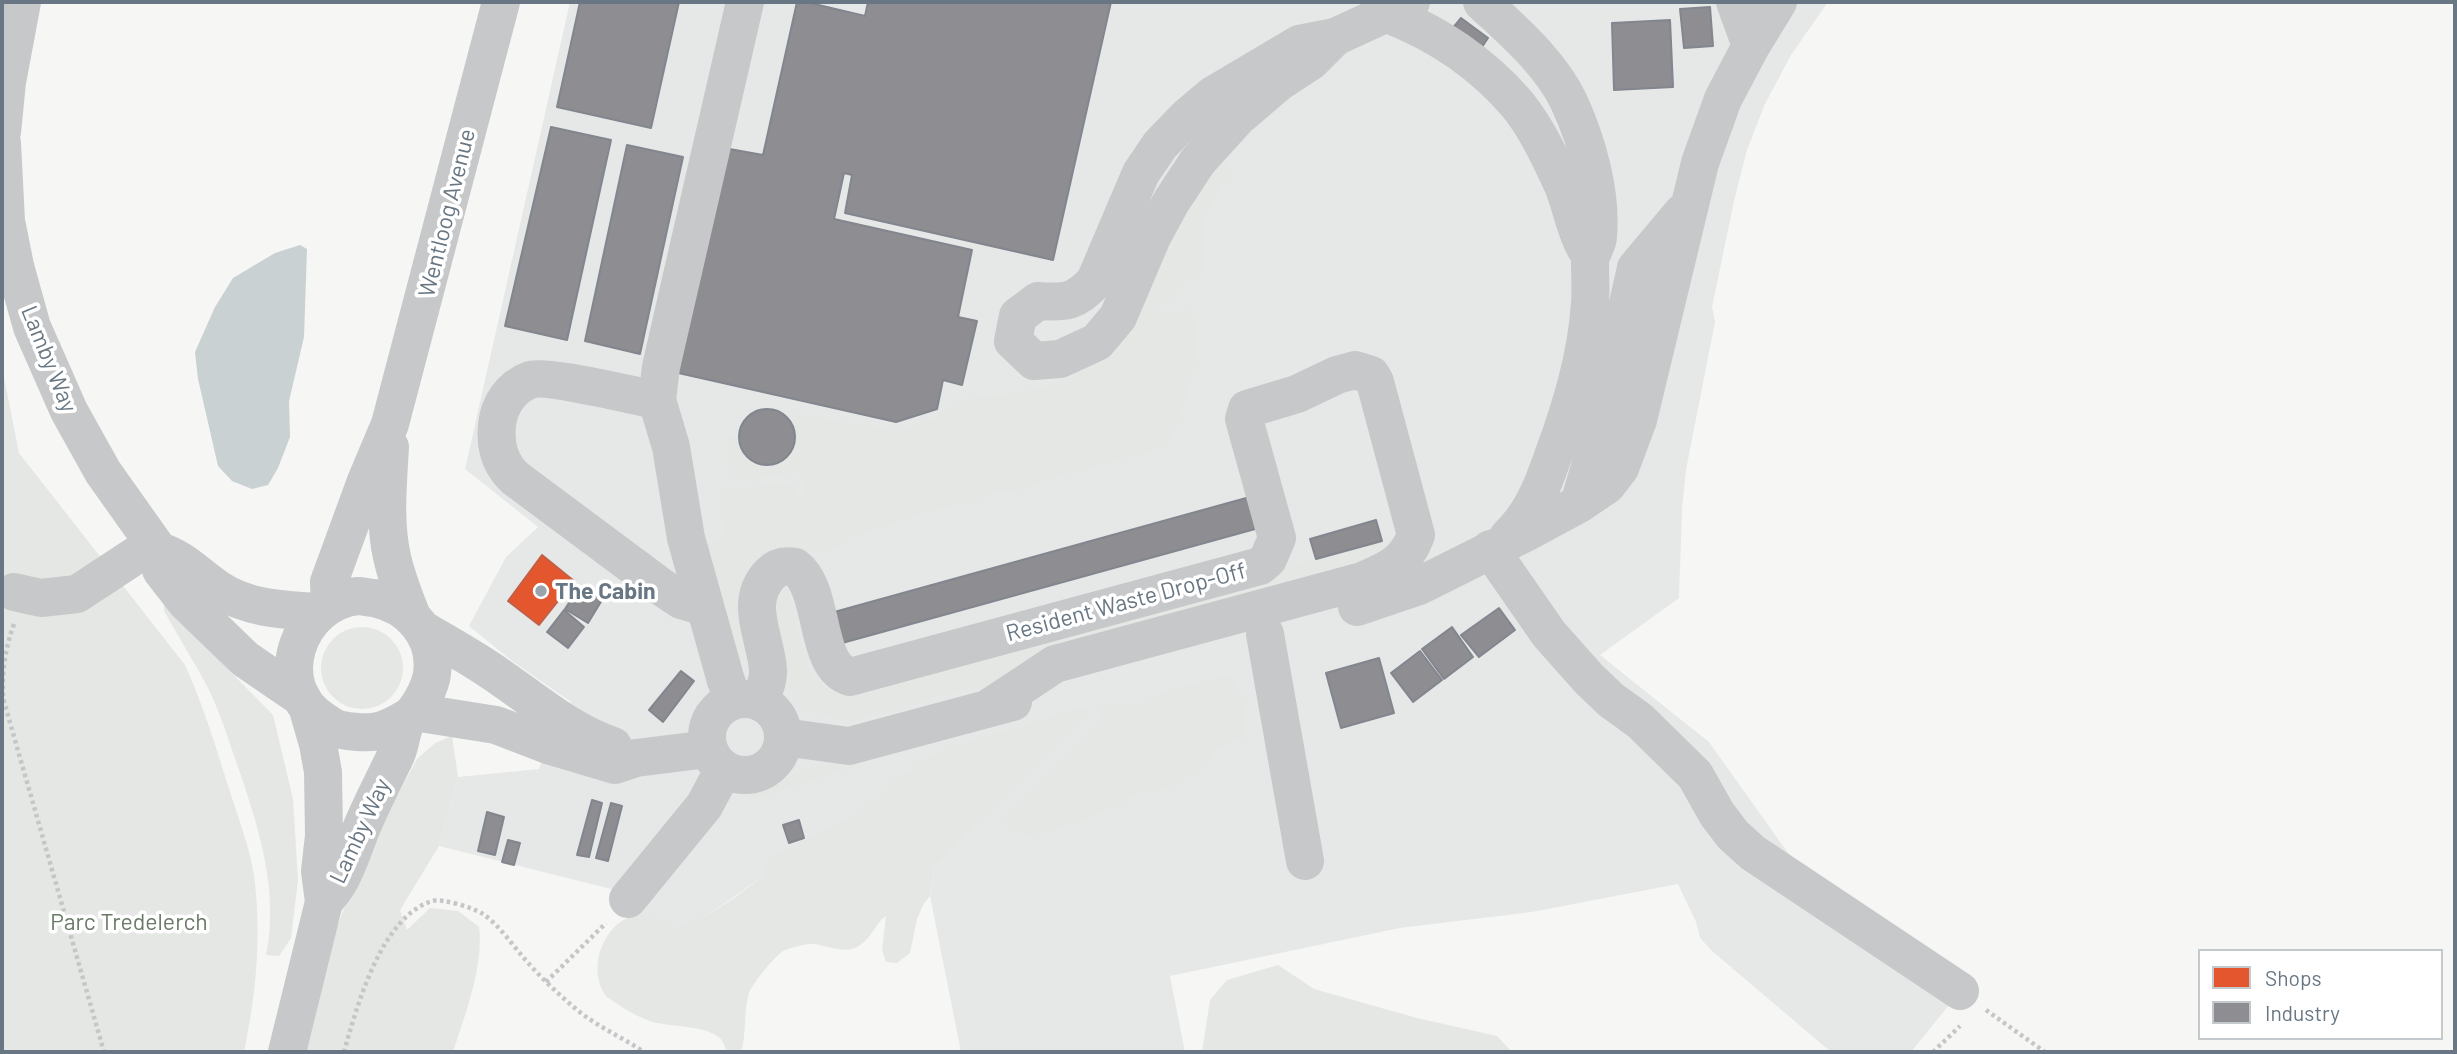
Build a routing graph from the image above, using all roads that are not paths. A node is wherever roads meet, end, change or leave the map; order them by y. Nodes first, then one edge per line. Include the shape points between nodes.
1 (22, 2) edge
2 (501, 2) edge
3 (745, 2) edge
4 (1482, 2) edge
5 (1735, 2) edge
6 (1779, 2) edge
7 (1398, 7) edge
8 (1335, 37) junction
9 (1751, 46) junction
10 (2, 132) edge
11 (2, 143) edge
12 (1689, 205) junction
13 (1590, 257) junction
14 (1636, 268) junction
15 (1590, 302) junction
16 (657, 400) junction
17 (390, 424) junction
18 (1579, 504) junction
19 (156, 547) junction
20 (1495, 547) junction
21 (15, 606) road end
22 (705, 607) junction
23 (324, 608) junction
24 (417, 622) junction
25 (1265, 634) junction
26 (747, 701) junction
27 (304, 702) junction
28 (987, 709) junction
29 (411, 715) junction
30 (783, 737) junction
31 (636, 758) junction
32 (716, 759) junction
33 (1305, 860) dead end
34 (628, 899) road end
35 (324, 902) junction
36 (1961, 1007) road end
37 (287, 1052) edge

1 - 10 street
2 - 17 street, Wentloog Avenue
3 - 16 street
4 - 13 street via 1530,49 1568,101 1594,181 1598,239
5 - 9 street
6 - 9 street
7 - 8 street
7 - 13 street via 1463,54 1517,104 1560,179
8 - 8 street via 1299,44 1213,95 1188,116 1141,173 1095,281 1084,293 1062,303 1038,301 1018,316 1013,341 1034,361 1060,359 1097,342 1118,317 1152,237 1198,161 1238,117
9 - 12 street via 1713,123
11 - 19 street, Lamby Way via 6,222 32,327 74,421 103,472
12 - 14 street
12 - 18 street via 1627,452 1606,485
13 - 15 street
14 - 15 street via 1609,283
14 - 18 street
15 - 20 street via 1576,392 1539,494 1522,524
16 - 22 street
16 - 22 street via 532,379 504,400 496,436 500,456 515,478 660,586 681,600
17 - 23 street, Wentloog Avenue via 337,559
17 - 24 street, Wentloog Avenue via 388,534 392,558
18 - 20 street
19 - 21 street via 77,594
19 - 23 street, Lamby Way via 238,600 289,611
19 - 27 street, Lamby Way via 161,570 186,602 245,659
20 - 25 street via 1398,595
20 - 36 street via 1549,634 1589,679 1695,775 1733,835
22 - 26 street
23 - 24 street via 359,596 391,601
23 - 27 street via 303,630 295,655 295,677
24 - 29 street via 431,650 432,674
24 - 31 street via 560,719
25 - 28 street
25 - 33 street
26 - 28 street, Resident Waste Drop-Off via 768,673 756,609 758,596 771,573 780,567 795,567 806,578 831,661 842,675 850,677 1260,566 1278,538 1244,419 1247,409 1355,370 1371,375 1416,535 1402,560 1362,581 1055,664
26 - 30 street via 777,717
26 - 32 street via 722,706 708,725 706,737
27 - 29 street via 337,729 366,734 386,730
27 - 35 street, Lamby Way via 323,772 320,871
28 - 30 street via 849,746
29 - 31 street via 496,726 615,765
29 - 35 street, Lamby Way via 342,878
30 - 32 street via 772,763 750,775 736,775
31 - 32 street
32 - 34 street via 704,806
35 - 37 street, Lamby Way

